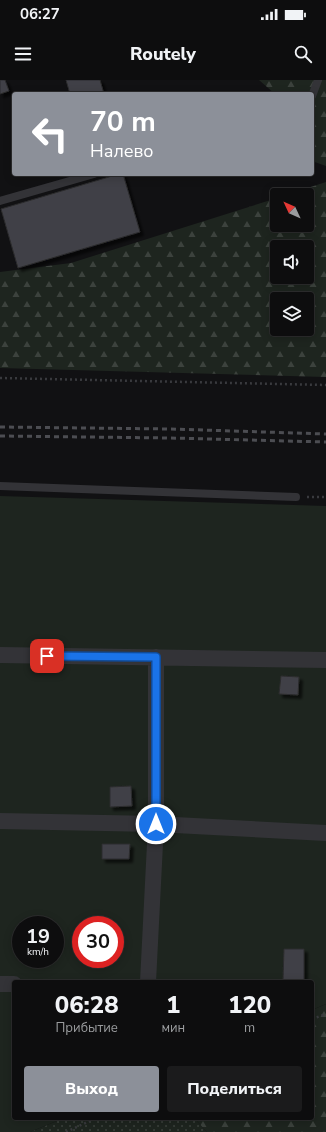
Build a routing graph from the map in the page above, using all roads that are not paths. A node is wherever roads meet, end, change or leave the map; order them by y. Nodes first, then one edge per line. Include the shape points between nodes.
1 (318, 80) edge
2 (314, 92) edge
3 (87, 176) edge
4 (0, 201) edge
5 (0, 486) edge
6 (296, 497) road end
7 (0, 655) edge
8 (156, 657) junction
9 (326, 660) edge
10 (0, 821) edge
11 (156, 824) junction
12 (326, 833) edge
13 (148, 980) edge
14 (0, 984) edge
15 (12, 984) edge

1 - 2 lane
3 - 4 lane
5 - 6 lane
7 - 8 street
8 - 9 street
8 - 11 street
10 - 11 street
11 - 12 street
11 - 13 street
14 - 15 street

